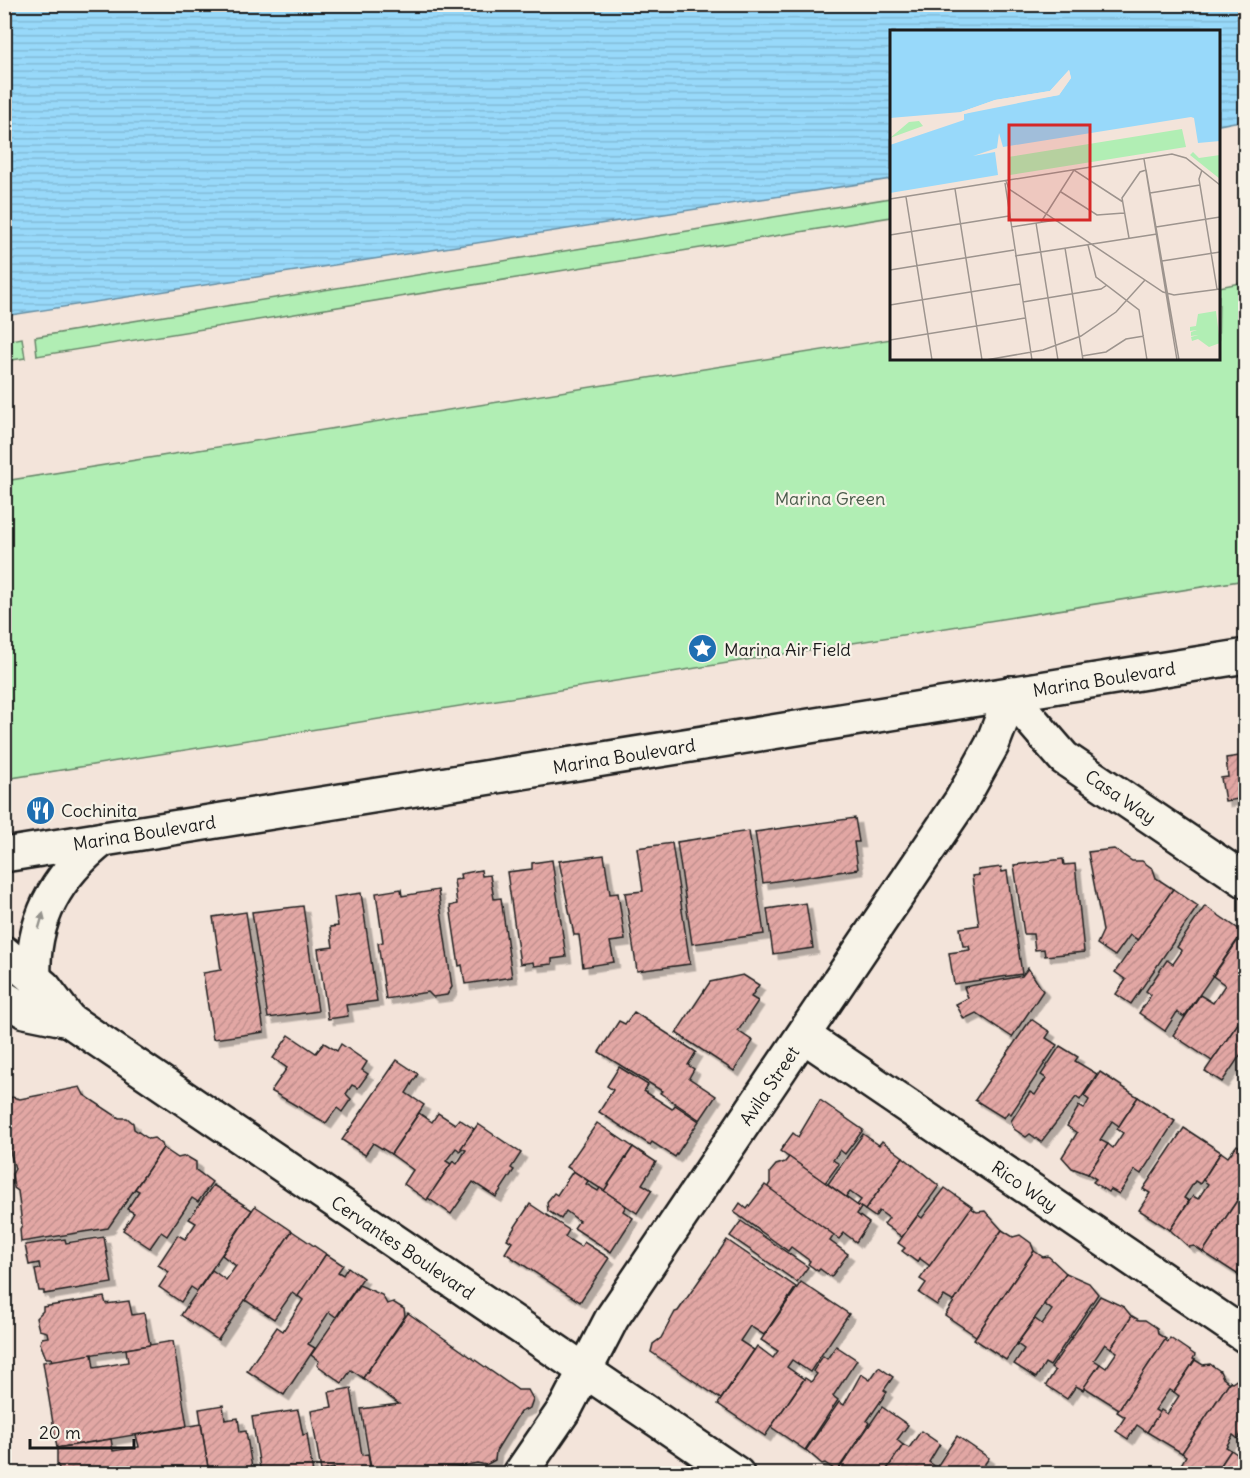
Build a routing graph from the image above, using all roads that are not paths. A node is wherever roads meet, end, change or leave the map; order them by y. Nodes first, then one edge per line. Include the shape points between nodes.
1 (1245, 656) edge
2 (1012, 693) junction
3 (103, 839) junction
4 (4, 855) edge
5 (1245, 881) edge
6 (4, 954) edge
7 (34, 979) junction
8 (5, 999) edge
9 (69, 1020) junction
10 (804, 1036) junction
11 (1245, 1336) edge
12 (585, 1370) junction
13 (728, 1472) edge
14 (520, 1473) edge

1 - 2 street, Marina Boulevard
2 - 3 street, Marina Boulevard
2 - 5 street, Casa Way via 1064,758
2 - 10 street, Avila Street via 992,745 961,801
3 - 4 street, Marina Boulevard
7 -> 3 street via 34,942 45,907 68,871
6 - 7 street, Cervantes Boulevard
7 - 9 street, Cervantes Boulevard
8 - 9 street, Cervantes Boulevard via 26,1011
9 - 12 street, Cervantes Boulevard
10 - 11 street, Rico Way
10 - 12 street, Avila Street via 612,1318
12 - 13 street, Cervantes Boulevard
12 - 14 street, Avila Street via 566,1407

